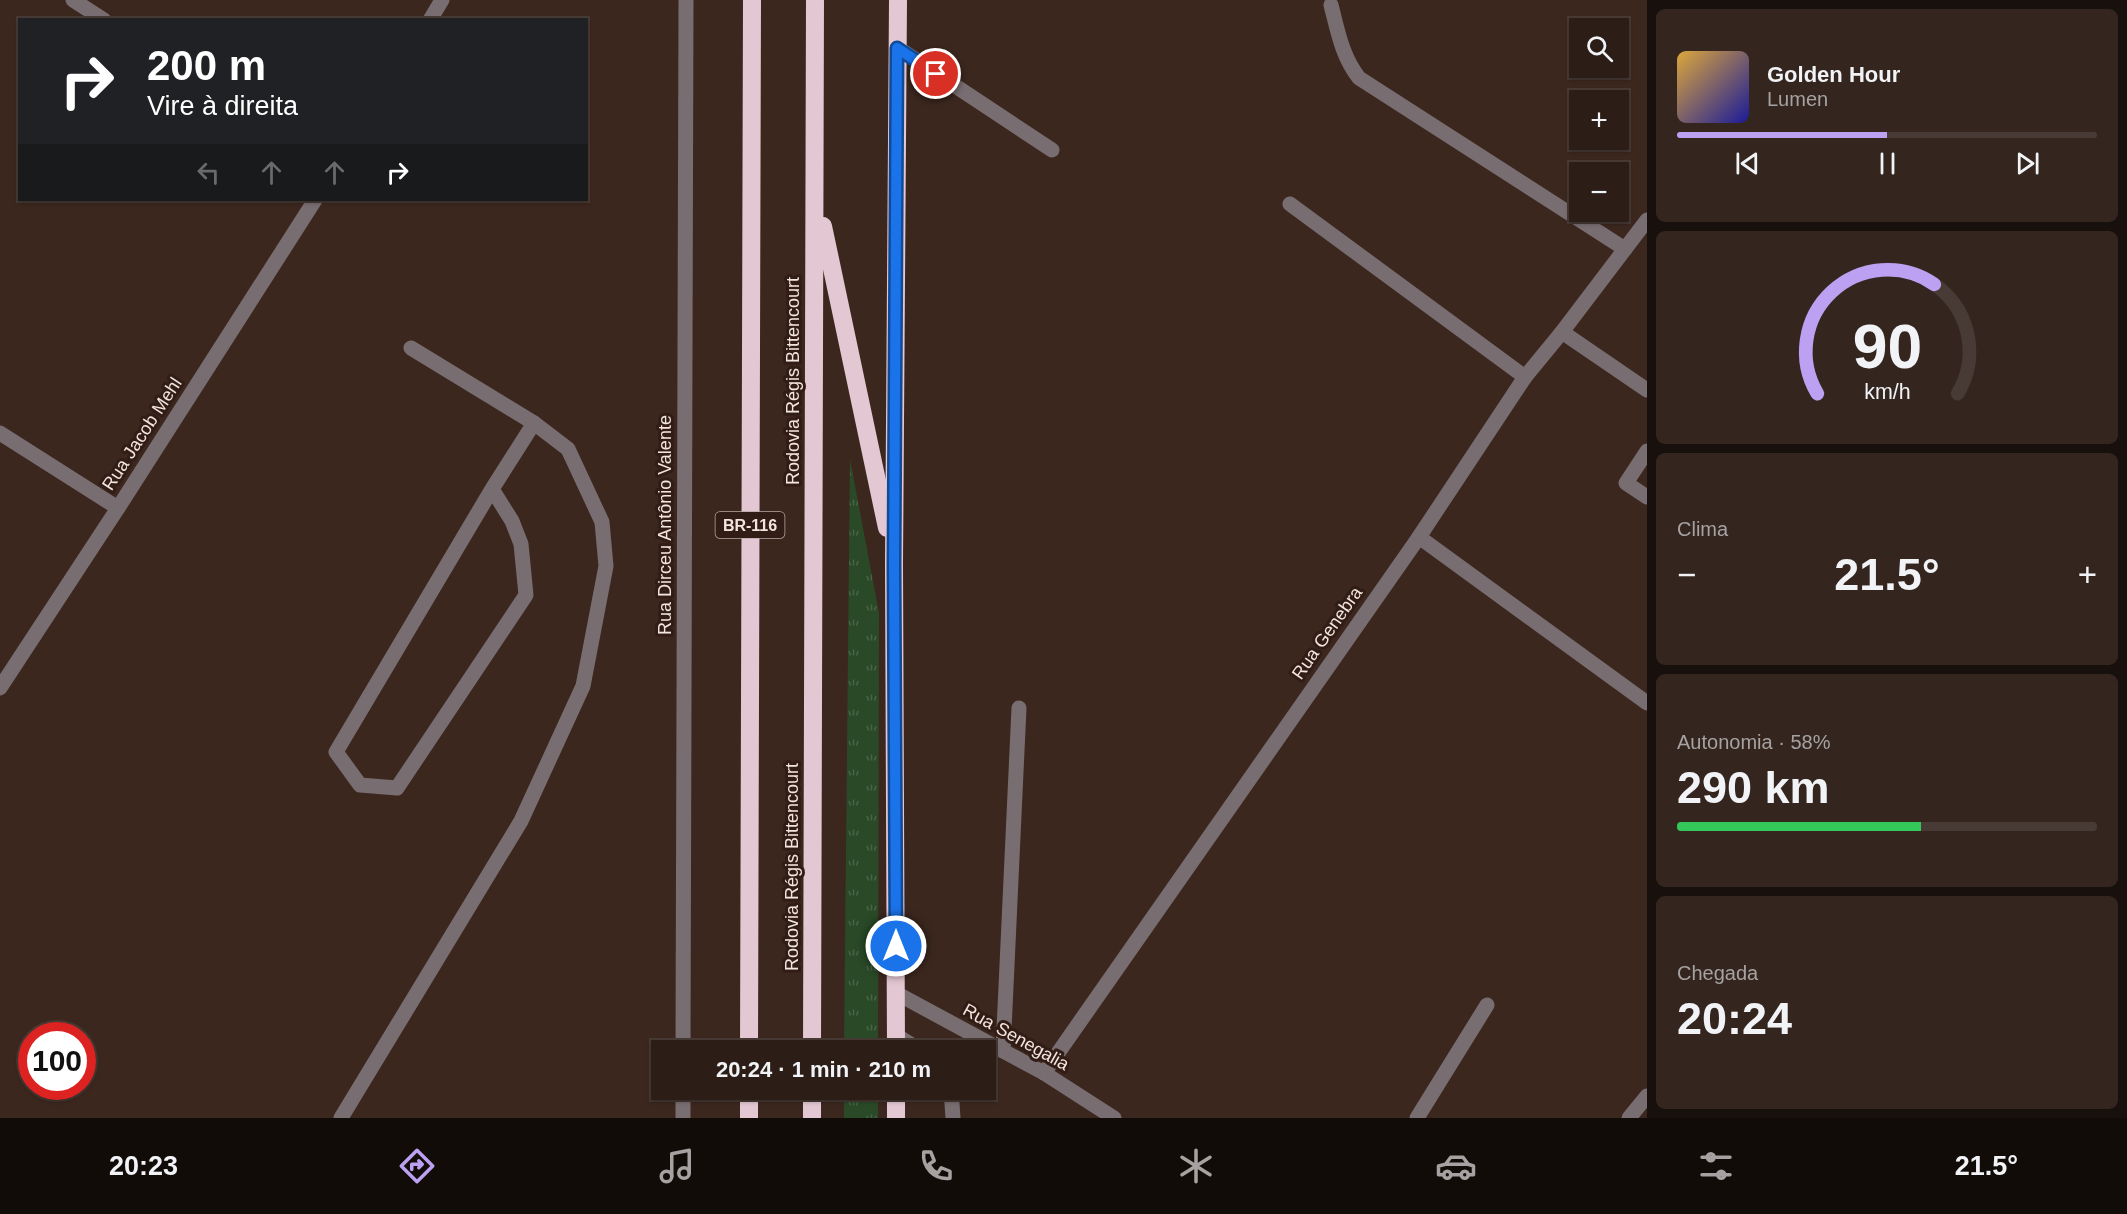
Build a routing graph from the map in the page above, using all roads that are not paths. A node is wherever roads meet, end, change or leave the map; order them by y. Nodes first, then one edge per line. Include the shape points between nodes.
1 (442, 0) edge
2 (686, 0) edge
3 (752, 0) edge
4 (815, 0) edge
5 (898, 0) edge
6 (79, 2) edge
7 (1331, 5) dead end
8 (101, 18) edge
9 (431, 18) edge
10 (897, 48) junction
11 (1052, 150) dead end
12 (815, 189) junction
13 (314, 201) edge
14 (1290, 204) dead end
15 (1647, 220) edge
16 (1625, 249) junction
17 (1562, 332) junction
18 (411, 348) dead end
19 (1525, 377) junction
20 (1647, 390) edge
21 (534, 423) junction
22 (0, 433) edge
23 (1647, 451) edge
24 (492, 489) junction
25 (1647, 497) edge
26 (118, 508) junction
27 (1419, 537) junction
28 (894, 564) junction
29 (0, 688) edge
30 (1647, 703) edge
31 (1019, 708) dead end
32 (896, 993) junction
33 (1487, 1005) dead end
34 (683, 1040) edge
35 (749, 1040) edge
36 (812, 1040) edge
37 (896, 1040) edge
38 (1003, 1051) junction
39 (1044, 1073) junction
40 (1647, 1096) edge
41 (683, 1100) edge
42 (749, 1100) edge
43 (812, 1100) edge
44 (896, 1100) edge
45 (951, 1100) edge
46 (342, 1118) edge
47 (683, 1118) edge
48 (749, 1118) edge
49 (812, 1118) edge
50 (896, 1118) edge
51 (952, 1118) edge
52 (1114, 1118) edge
53 (1418, 1118) edge
54 (1629, 1118) edge

1 - 9 street
2 - 34 street, Rua Dirceu Antônio Valente
3 - 35 highway, BR-116
4 - 12 highway, Rodovia Régis Bittencourt
5 - 10 highway
6 - 8 street
7 - 16 street via 1342,51 1359,78
10 - 11 street
10 - 28 highway
12 - 28 highway
12 - 36 highway, Rodovia Régis Bittencourt
13 - 26 street, Rua Jacob Mehl
14 - 19 street
15 - 16 street, Rua Genebra
16 - 17 street, Rua Genebra
17 - 19 street, Rua Genebra
17 - 20 street
18 - 21 street
19 - 27 street, Rua Genebra
21 - 24 street
21 - 46 street via 568,449 602,522 606,566 583,686 520,821
22 - 26 street
23 - 25 street via 1626,483
24 - 24 street via 336,752 360,785 397,788 526,595 521,544
26 - 29 street, Rua Jacob Mehl
27 - 30 street
27 - 39 street, Rua Genebra
28 - 32 highway
31 - 38 street
32 - 37 highway
32 - 38 street, Rua Senegalia
33 - 53 street
38 - 39 street, Rua Senegalia
39 - 52 street, Rua Senegalia
40 - 54 street
41 - 47 street
42 - 48 highway
43 - 49 highway
44 - 50 highway
45 - 51 street

